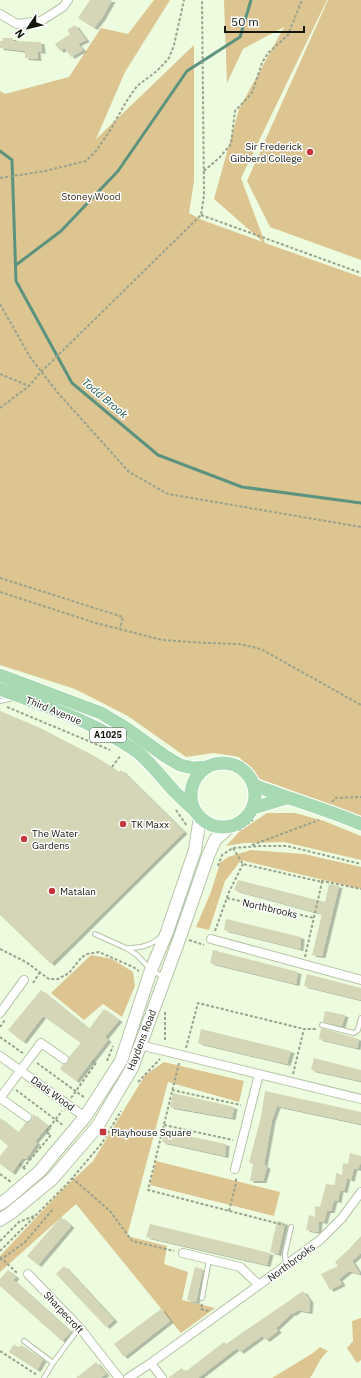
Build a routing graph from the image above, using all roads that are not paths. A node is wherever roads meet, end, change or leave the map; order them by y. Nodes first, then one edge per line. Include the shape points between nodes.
1 (68, 0) edge
2 (0, 14) edge
3 (0, 675) edge
4 (0, 689) edge
5 (20, 696) junction
6 (1, 703) edge
7 (208, 767) junction
8 (254, 785) junction
9 (286, 798) junction
10 (254, 813) junction
11 (198, 814) junction
12 (361, 824) edge
13 (232, 830) junction
14 (167, 932) junction
15 (95, 934) dead end
16 (211, 939) road end
17 (126, 948) junction
18 (147, 972) junction
19 (165, 977) junction
20 (24, 980) dead end
21 (361, 980) edge
22 (0, 1013) edge
23 (361, 1018) edge
24 (322, 1025) road end
25 (128, 1041) junction
26 (140, 1045) junction
27 (0, 1056) edge
28 (64, 1059) dead end
29 (20, 1070) junction
30 (259, 1074) junction
31 (361, 1099) edge
32 (81, 1114) junction
33 (27, 1117) dead end
34 (236, 1169) road end
35 (361, 1192) edge
36 (0, 1204) edge
37 (0, 1220) edge
38 (291, 1227) road end
39 (183, 1253) road end
40 (209, 1260) junction
41 (286, 1266) junction
42 (28, 1274) road end
43 (259, 1285) junction
44 (202, 1298) road end
45 (80, 1328) junction
46 (24, 1341) dead end
47 (53, 1363) junction
48 (151, 1363) junction
49 (43, 1378) edge
50 (119, 1378) edge
51 (128, 1378) edge
52 (162, 1378) edge

1 - 2 street via 63,7 41,21 17,24
3 - 7 main road, Third Avenue / A1025 via 101,713 180,765 193,768
4 - 5 main road, Third Avenue / A1025
5 - 6 lane
5 - 11 main road, Third Avenue / A1025 via 80,721 140,755
7 - 8 main road, A1025 via 235,765 243,770
7 - 11 main road via 194,782 192,802
8 - 9 main road
8 - 10 main road
9 - 10 main road
9 - 12 main road
10 - 13 main road
11 - 13 main road, A1025 via 211,825
11 - 14 street, Haydens Road via 195,850
13 - 19 street, Haydens Road via 215,840
14 - 17 lane via 142,948
14 - 18 street, Haydens Road
15 - 17 lane
16 - 21 street
17 - 18 lane via 137,955
18 - 19 lane
18 - 25 street, Haydens Road
19 - 26 street, Haydens Road
20 - 22 street
23 - 24 lane via 358,1030 354,1032
25 - 26 street
25 - 32 street, Haydens Road via 121,1061
26 - 30 street via 183,1052
26 - 37 street, Haydens Road via 132,1068 97,1127 52,1179
27 - 29 street, Dads Wood
28 - 29 street, Dads Wood via 41,1043
29 - 32 street, Dads Wood
29 - 33 street, Dads Wood via 0,1098
30 - 31 street
30 - 34 street
32 - 36 street, Haydens Road via 40,1171
35 - 41 street, Northbrooks via 342,1218 320,1240
38 - 41 lane via 285,1253
39 - 40 street, Northbrooks
40 - 43 street, Northbrooks via 240,1267
40 - 44 lane
41 - 43 street, Northbrooks
42 - 45 street, Sharpecroft
43 - 48 street
45 - 47 lane
45 - 50 street, Sharpecroft
46 - 47 lane
47 - 49 lane
48 - 51 street
48 - 52 street

